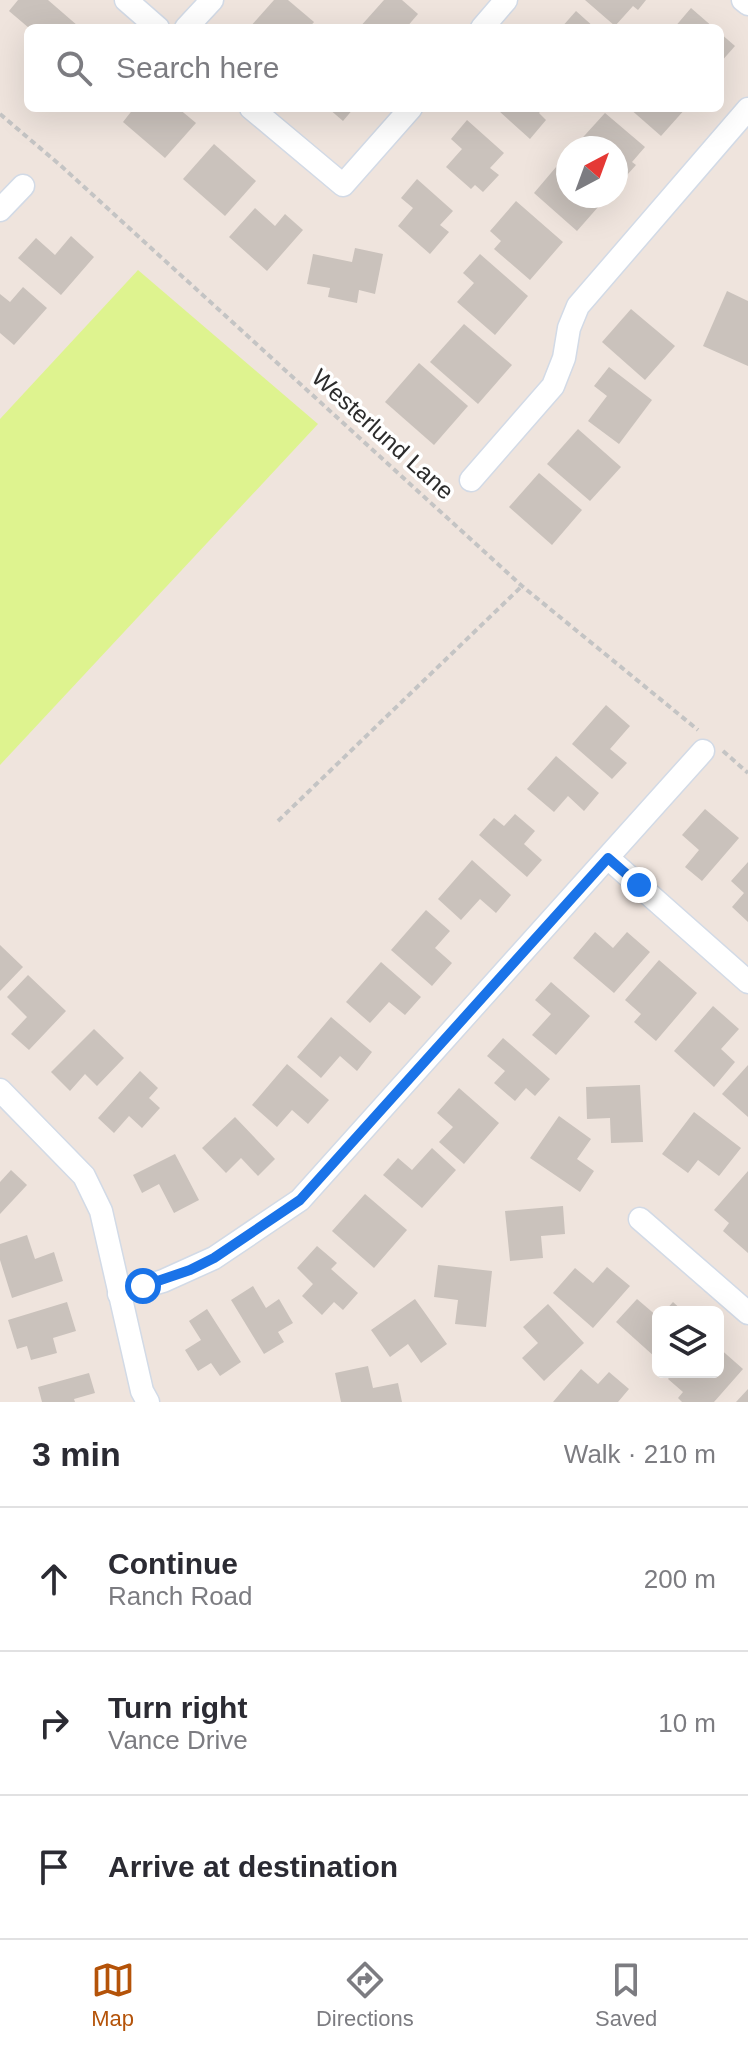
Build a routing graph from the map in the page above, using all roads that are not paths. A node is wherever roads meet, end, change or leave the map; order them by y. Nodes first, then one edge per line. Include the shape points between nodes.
1 (126, 0) edge
2 (212, 0) edge
3 (506, 0) edge
4 (743, 0) edge
5 (748, 4) edge
6 (153, 24) edge
7 (190, 24) edge
8 (485, 24) edge
9 (748, 109) edge
10 (256, 112) edge
11 (407, 112) edge
12 (23, 186) dead end
13 (0, 210) edge
14 (471, 480) dead end
15 (707, 743) road end
16 (608, 858) junction
17 (748, 982) edge
18 (0, 1090) edge
19 (640, 1219) dead end
20 (119, 1294) junction
21 (748, 1313) edge
22 (148, 1402) edge

1 - 6 street
2 - 7 street
3 - 8 street
4 - 5 street
9 - 14 street via 578,306 553,386
10 - 11 street via 343,185
12 - 13 street
15 - 16 street
16 - 17 street
16 - 20 street via 300,1200 214,1258
18 - 20 street via 84,1176 101,1211
19 - 21 street
20 - 22 street

